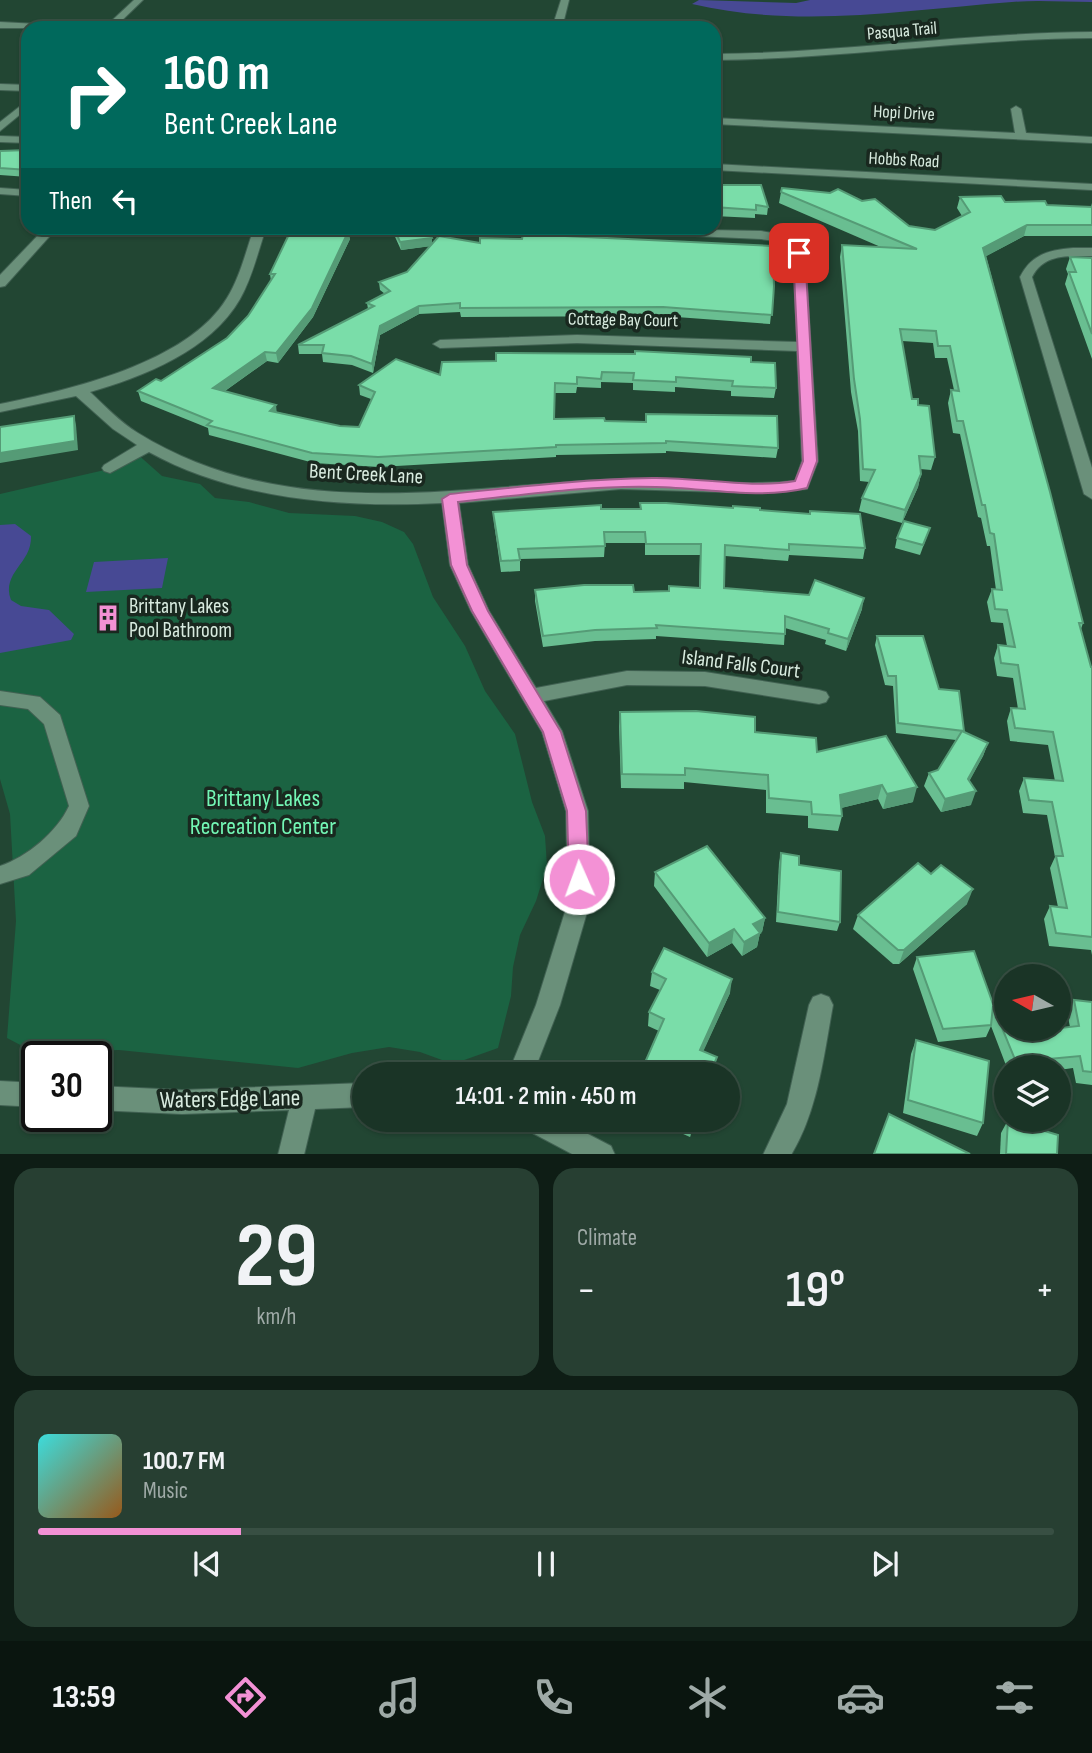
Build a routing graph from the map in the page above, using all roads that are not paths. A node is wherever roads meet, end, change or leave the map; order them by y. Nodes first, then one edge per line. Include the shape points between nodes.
1 (139, 0) edge
2 (565, 0) edge
3 (116, 21) edge
4 (559, 21) edge
5 (0, 25) edge
6 (21, 26) edge
7 (1092, 35) edge
8 (721, 57) edge
9 (0, 87) edge
10 (21, 88) edge
11 (1016, 109) dead end
12 (21, 110) edge
13 (721, 121) edge
14 (0, 130) edge
15 (21, 132) edge
16 (1022, 137) junction
17 (0, 139) edge
18 (21, 140) edge
19 (1092, 140) edge
20 (721, 167) edge
21 (721, 177) edge
22 (1092, 187) edge
23 (0, 191) edge
24 (21, 192) edge
25 (1092, 197) edge
26 (721, 234) edge
27 (45, 235) edge
28 (257, 235) edge
29 (1092, 252) edge
30 (0, 283) edge
31 (440, 344) dead end
32 (806, 347) junction
33 (80, 391) junction
34 (0, 408) edge
35 (149, 445) junction
36 (110, 468) dead end
37 (1092, 494) edge
38 (450, 499) junction
39 (532, 696) junction
40 (819, 697) dead end
41 (0, 698) edge
42 (0, 875) edge
43 (821, 1005) dead end
44 (526, 1062) edge
45 (0, 1093) edge
46 (21, 1094) edge
47 (352, 1096) edge
48 (306, 1098) junction
49 (112, 1099) edge
50 (558, 1132) edge
51 (291, 1154) edge
52 (602, 1154) edge
53 (776, 1154) edge

1 - 3 street
2 - 4 street
5 - 6 street
7 - 8 street, Pasqua Trail via 1021,36 791,57
9 - 10 street
11 - 16 street
12 - 14 street
13 - 16 street, Hopi Drive
14 - 15 street
16 - 19 street, Hopi Drive
17 - 18 street
20 - 22 street, Hobbs Road
21 - 25 street, Hobbs Road
23 - 24 street
26 - 32 street via 793,240 799,253
27 - 30 street
28 - 33 street via 232,301 210,324 175,351
29 - 37 street via 1057,253 1037,260 1026,277
31 - 32 street, Cottage Bay Court via 634,338
32 - 38 street, Bent Creek Lane via 810,461 802,485 774,489 641,483
33 - 34 street
33 - 35 street, Bent Creek Lane
35 - 36 street
35 - 38 street, Bent Creek Lane via 207,471 262,485 324,496
38 - 39 street via 459,565 480,611
39 - 40 street, Island Falls Court via 626,678 705,679
39 - 44 street via 552,732 577,811 579,902
41 - 42 street via 33,702 52,720 79,806 68,831 20,867
43 - 53 street via 810,1065 786,1142
45 - 46 street
47 - 48 street, Waters Edge Lane
48 - 49 street, Waters Edge Lane via 182,1102
48 - 51 street
50 - 52 street

